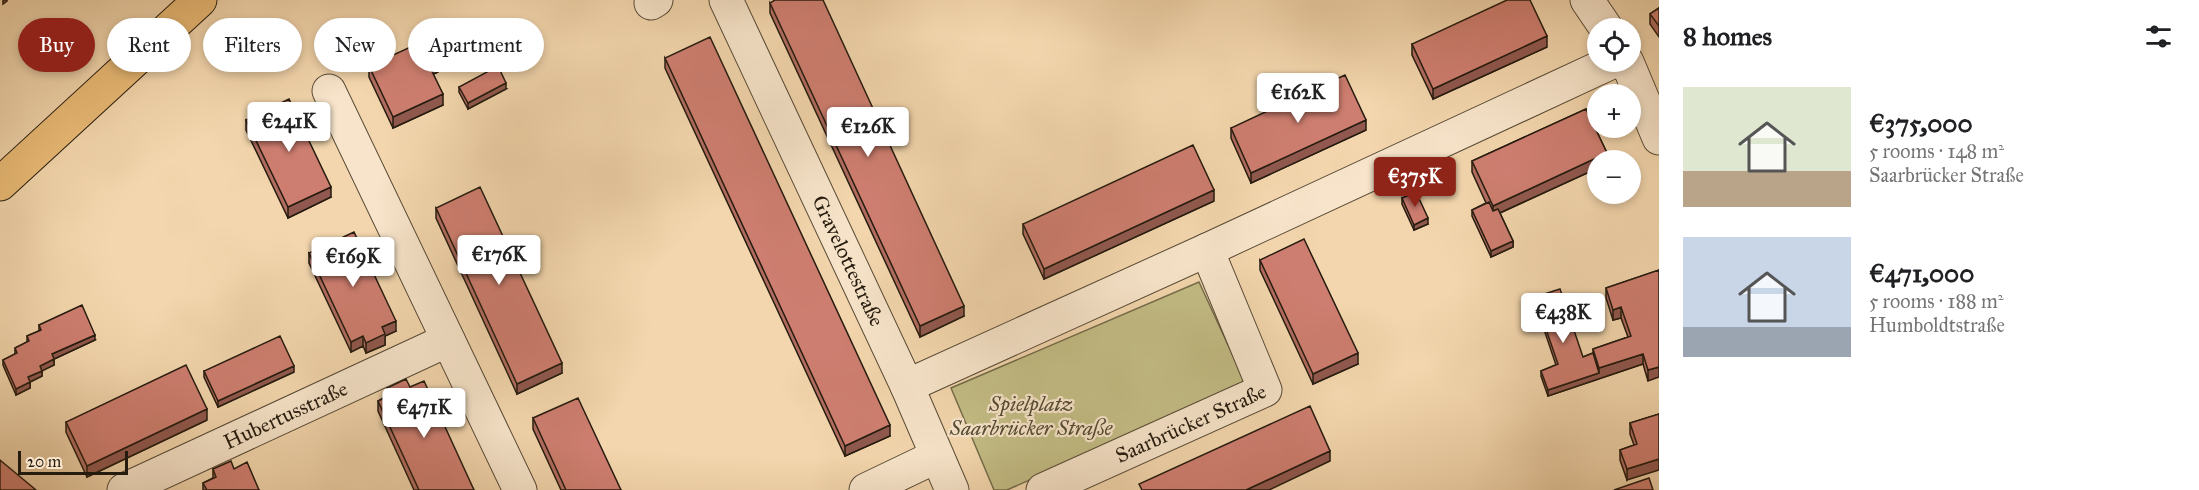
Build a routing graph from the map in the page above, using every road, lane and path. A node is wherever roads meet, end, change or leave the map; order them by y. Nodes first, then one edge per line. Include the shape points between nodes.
1 (200, 0) edge
2 (726, 0) edge
3 (1587, 0) edge
4 (1599, 18) edge
5 (1590, 72) edge
6 (1631, 72) edge
7 (329, 91) dead end
8 (1659, 138) edge
9 (0, 184) edge
10 (1207, 250) junction
11 (448, 340) junction
12 (907, 386) junction
13 (937, 456) junction
14 (164, 482) edge
15 (124, 490) edge
16 (520, 490) edge
17 (866, 490) edge
18 (952, 490) edge
19 (1043, 490) edge

1 - 9 main road
2 - 12 street, Gravelottestraße
3 - 4 street
5 - 10 street
6 - 8 street
7 - 11 street
10 - 12 street
10 - 19 street, Saarbrücker Straße via 1265,390
11 - 14 street, Hubertusstraße
11 - 16 street
12 - 13 street, Gravelottestraße
13 - 17 street
13 - 18 street, Gravelottestraße
14 - 15 street, Hubertusstraße

